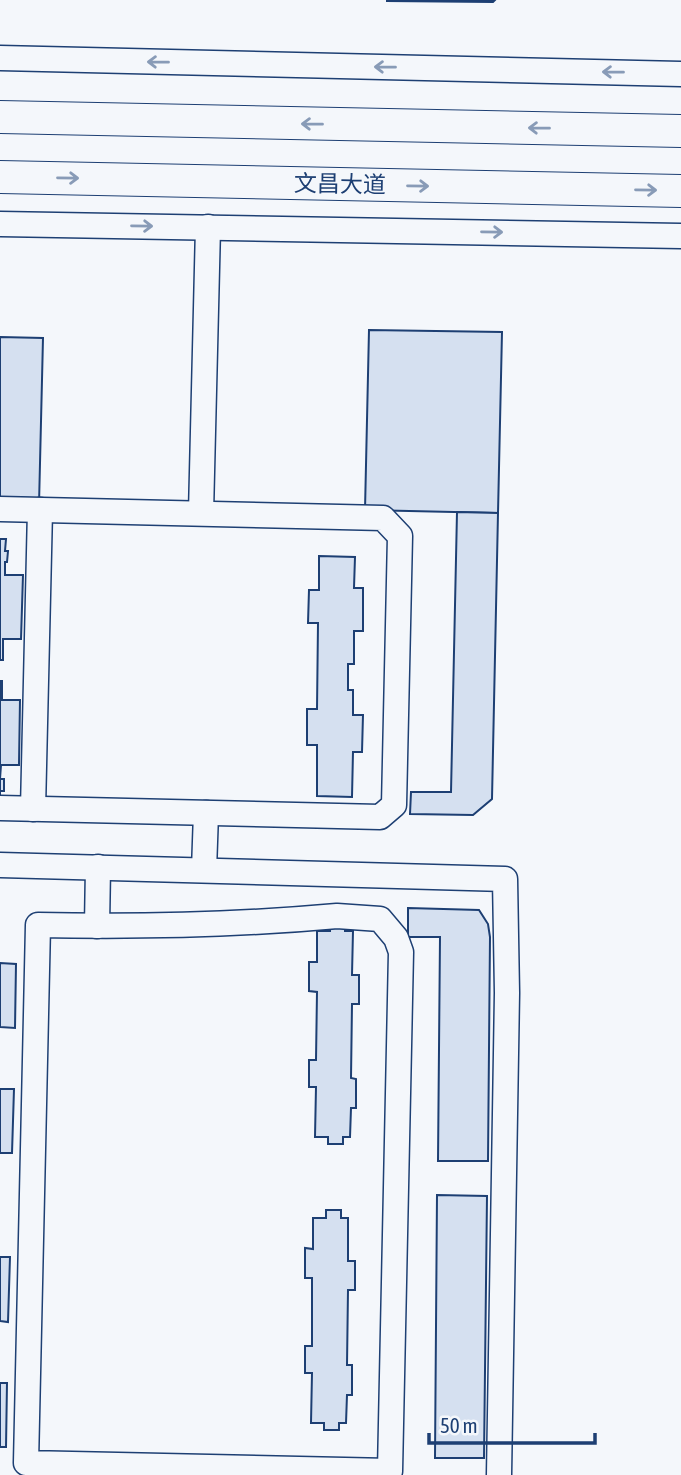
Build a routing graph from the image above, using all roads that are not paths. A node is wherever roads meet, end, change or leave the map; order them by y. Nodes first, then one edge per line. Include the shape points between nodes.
1 (0, 58) edge
2 (681, 74) edge
3 (0, 117) edge
4 (681, 131) edge
5 (0, 177) edge
6 (681, 191) edge
7 (0, 224) edge
8 (208, 228) junction
9 (681, 236) edge
10 (0, 509) edge
11 (40, 509) junction
12 (201, 513) junction
13 (0, 808) edge
14 (33, 809) junction
15 (205, 813) junction
16 (0, 864) edge
17 (98, 867) junction
18 (204, 870) junction
19 (97, 926) junction
20 (499, 1475) edge

2 -> 1 street
4 -> 3 main road
5 -> 6 main road, 文昌大道
7 -> 8 street
8 -> 9 street
8 - 12 street
10 - 11 street
11 - 12 street
11 - 14 street
12 - 15 street via 383,518 400,536 394,806 380,817
13 - 14 street
14 - 15 street
15 - 18 street
16 - 17 street
17 - 18 street
17 - 19 street
18 - 20 street via 505,879
19 - 19 street via 37,925 26,1463 390,1471 401,952 396,938 380,919 337,916

